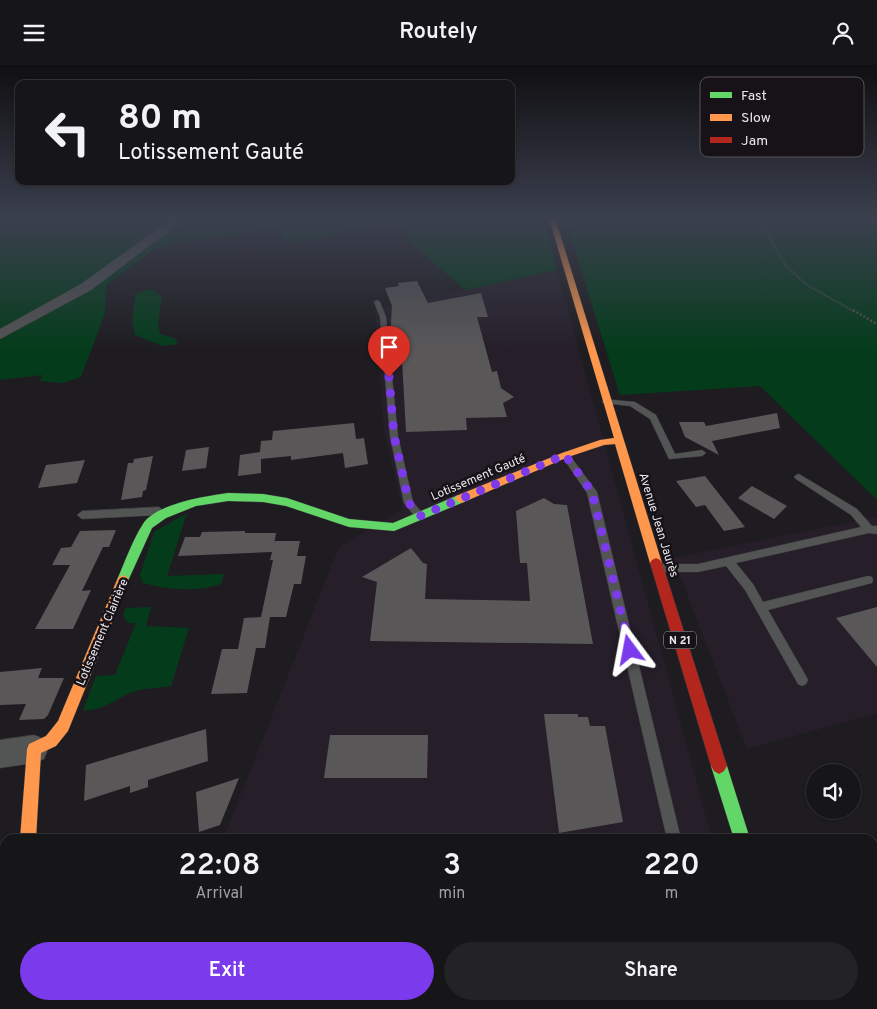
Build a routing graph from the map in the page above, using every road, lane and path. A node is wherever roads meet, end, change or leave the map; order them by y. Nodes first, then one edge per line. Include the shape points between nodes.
1 (120, 262) edge
2 (565, 262) edge
3 (784, 262) edge
4 (377, 302) dead end
5 (877, 324) edge
6 (0, 335) edge
7 (606, 401) junction
8 (618, 441) junction
9 (702, 453) dead end
10 (565, 455) junction
11 (799, 477) dead end
12 (168, 511) junction
13 (82, 515) dead end
14 (420, 516) junction
15 (873, 530) edge
16 (728, 561) junction
17 (658, 568) junction
18 (868, 580) dead end
19 (760, 607) junction
20 (802, 680) dead end
21 (34, 749) junction
22 (0, 754) edge
23 (28, 834) edge
24 (673, 834) edge
25 (740, 834) edge

1 - 6 street via 86,287
2 - 7 main road, Avenue Jean Jaurès / N 21
3 - 5 path via 807,285
4 - 14 lane via 383,317 394,436 409,503
7 - 8 main road, Avenue Jean Jaurès / N 21
7 - 9 lane via 632,404 653,417 672,457
8 - 10 main road, Lotissement Gauté via 603,442
8 - 17 main road, Avenue Jean Jaurès / N 21
10 - 14 main road, Lotissement Gauté
10 - 24 lane via 592,492
11 - 15 lane via 854,513
12 - 13 lane, Lotissement Gauté
12 - 14 main road, Lotissement Gauté via 199,501 240,497 280,501 365,527 394,527
12 - 21 main road, Lotissement Clairière via 148,525 63,726 51,741
15 - 16 lane
16 - 17 lane via 698,568
16 - 19 lane via 750,587
17 - 25 main road, Avenue Jean Jaurès / N 21
18 - 19 lane
19 - 20 lane
21 - 22 street, Lotissement Clairière
21 - 23 main road

